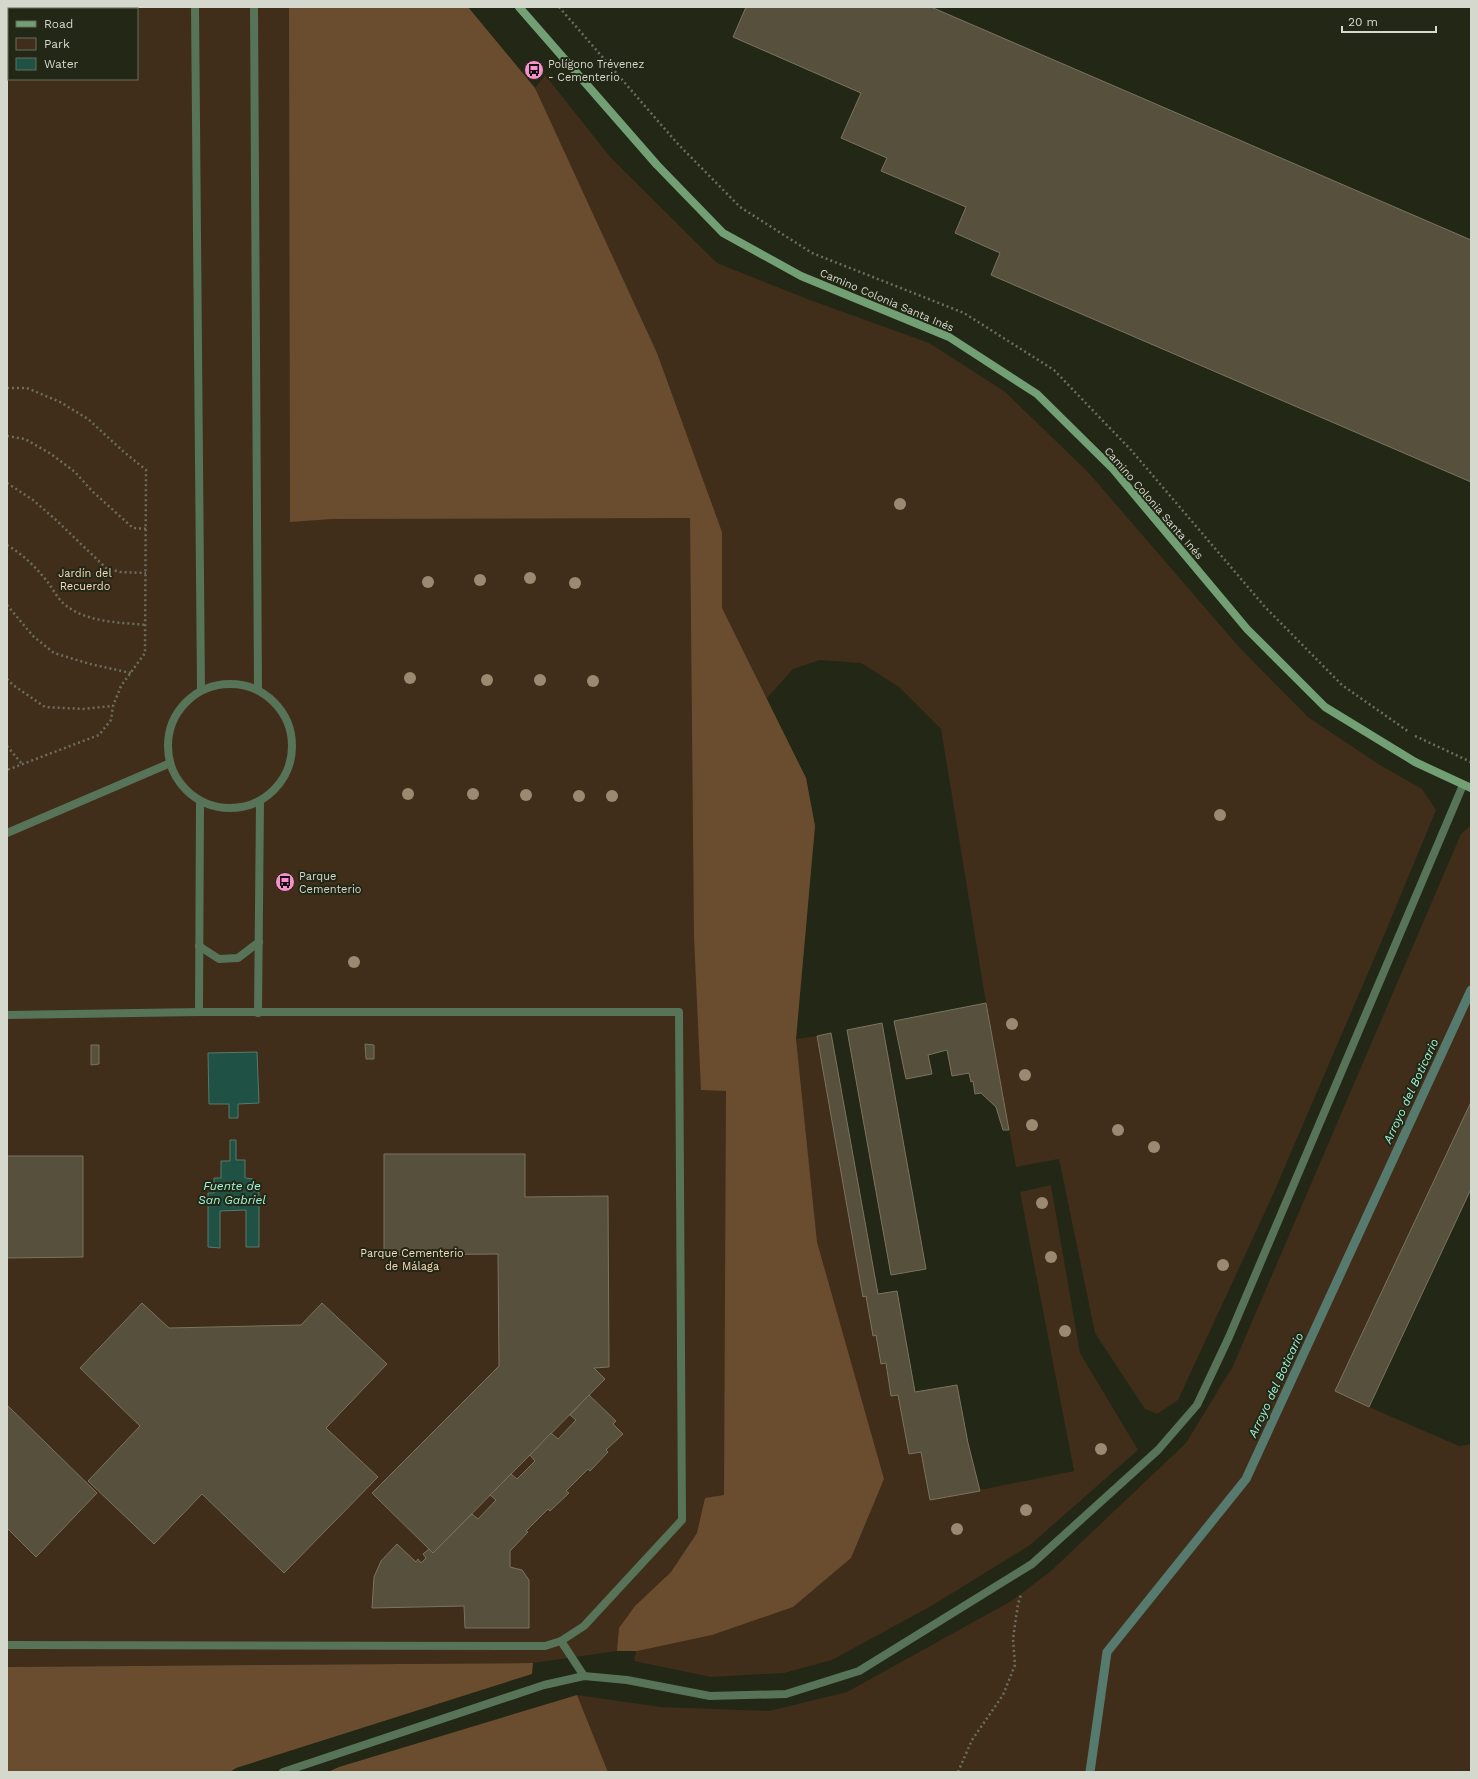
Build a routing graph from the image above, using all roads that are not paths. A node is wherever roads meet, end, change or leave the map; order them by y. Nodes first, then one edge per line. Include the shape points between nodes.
1 (195, 7) edge
2 (254, 7) edge
3 (519, 7) edge
4 (201, 689) junction
5 (258, 689) junction
6 (168, 764) junction
7 (1467, 786) edge
8 (200, 802) junction
9 (260, 802) junction
10 (7, 833) edge
11 (259, 942) junction
12 (199, 946) junction
13 (199, 1012) junction
14 (258, 1012) junction
15 (7, 1015) edge
16 (561, 1641) junction
17 (7, 1645) edge
18 (584, 1676) junction
19 (282, 1772) edge

1 - 4 street
2 - 5 street
3 - 7 main road, Camino Colonia Santa Inés via 657,165 723,232 801,276 949,337 1037,394 1113,469 1247,629 1325,707 1414,762
4 - 5 street via 230,682
4 - 6 street via 179,707 170,727 167,734
5 - 9 street via 282,710 293,740 290,765 285,775 279,786
6 - 8 street via 181,786
6 - 10 street
7 - 18 street via 1197,1405 1158,1450 1032,1564 859,1671 786,1694 710,1696 627,1680
8 - 9 street via 230,809
8 - 12 street
9 - 11 street
11 - 12 street via 238,958 219,959
11 - 14 street
12 - 13 street
13 - 14 street
13 - 15 street
14 - 16 street via 679,1012 682,1520 584,1626
16 - 17 street via 545,1646
16 - 18 street
18 - 19 street via 544,1685

